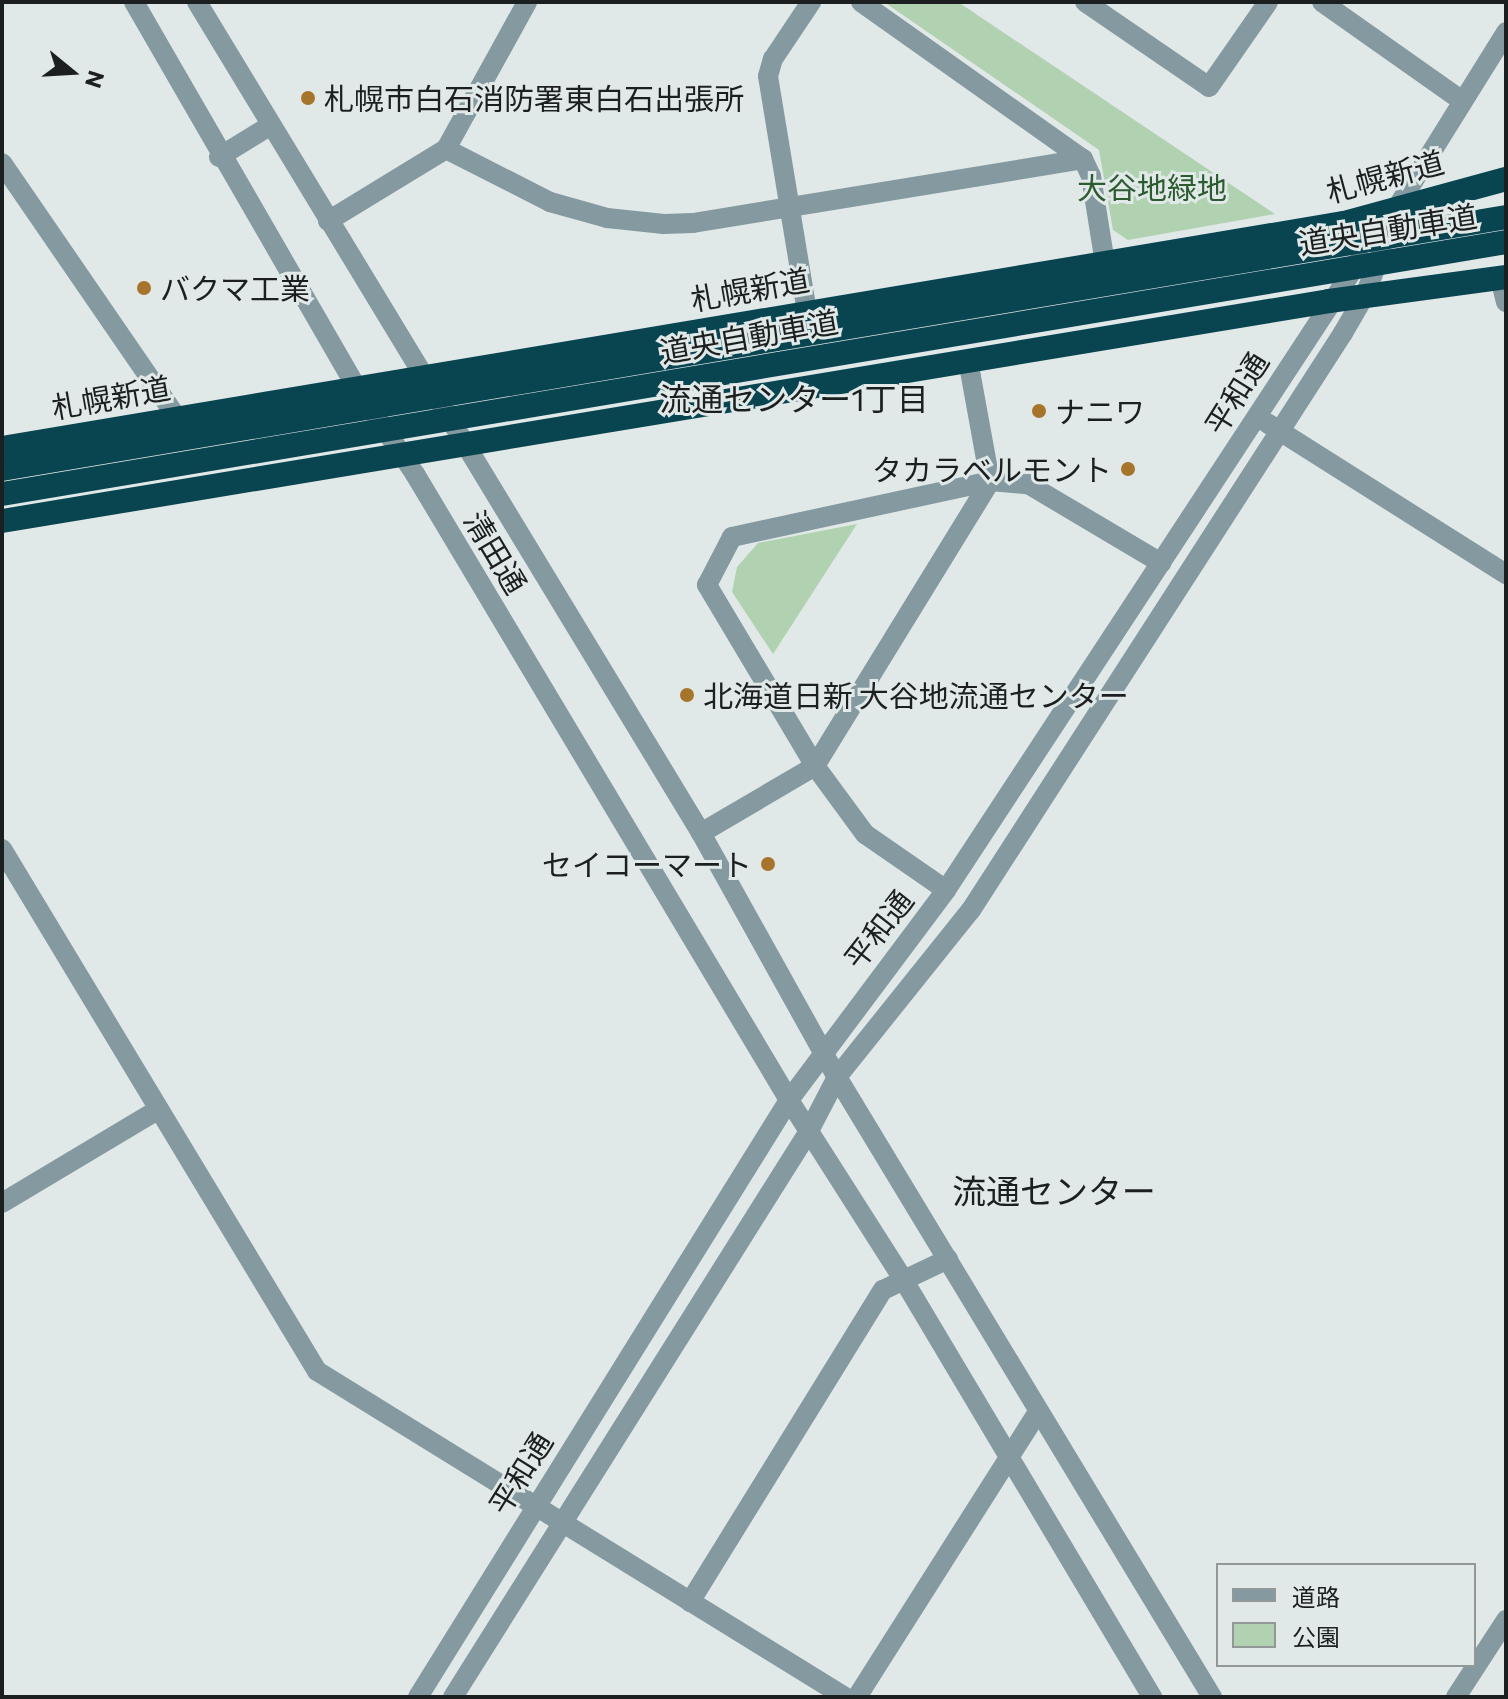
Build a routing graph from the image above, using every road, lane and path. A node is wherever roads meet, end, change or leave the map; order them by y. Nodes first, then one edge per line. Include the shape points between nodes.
1 (134, 2) edge
2 (197, 2) edge
3 (527, 2) edge
4 (811, 2) edge
5 (861, 2) edge
6 (1085, 2) edge
7 (1268, 2) edge
8 (1322, 2) edge
9 (1506, 32) edge
10 (1461, 100) junction
11 (271, 125) junction
12 (446, 149) junction
13 (219, 157) junction
14 (1083, 159) junction
15 (2, 163) edge
16 (1506, 179) edge
17 (1475, 185) junction
18 (1506, 188) edge
19 (1399, 206) junction
20 (789, 208) junction
21 (1506, 217) edge
22 (328, 221) junction
23 (1506, 242) edge
24 (1105, 263) junction
25 (1503, 277) edge
26 (1365, 295) junction
27 (1329, 301) junction
28 (1506, 302) edge
29 (807, 312) junction
30 (968, 360) junction
31 (422, 378) junction
32 (357, 388) junction
33 (1257, 417) junction
34 (178, 419) junction
35 (1279, 430) junction
36 (464, 445) junction
37 (2, 448) edge
38 (404, 457) junction
39 (2, 469) edge
40 (990, 481) junction
41 (2, 494) edge
42 (2, 521) edge
43 (1161, 563) junction
44 (1506, 574) edge
45 (815, 766) junction
46 (701, 833) junction
47 (2, 849) edge
48 (946, 890) junction
49 (823, 1049) junction
50 (837, 1077) junction
51 (789, 1100) junction
52 (156, 1111) junction
53 (809, 1131) junction
54 (2, 1203) edge
55 (948, 1259) junction
56 (903, 1279) junction
57 (1038, 1412) junction
58 (1008, 1455) junction
59 (534, 1506) junction
60 (560, 1523) junction
61 (690, 1602) junction
62 (1506, 1620) edge
63 (1476, 1666) edge
64 (1475, 1667) edge
65 (418, 1697) edge
66 (453, 1697) edge
67 (845, 1697) edge
68 (857, 1697) edge
69 (1152, 1697) edge
70 (1212, 1697) edge
71 (1456, 1697) edge

1 - 13 street, 清田通
2 - 11 street, 清田通
3 - 12 street
4 - 20 street via 768,76
5 - 14 street
6 - 7 street via 1209,87
8 - 10 street
9 - 10 street, 平和通
10 - 19 street, 平和通
11 - 13 street
11 - 22 street, 清田通
12 - 20 street via 526,192 607,218 693,223
12 - 22 street
13 - 32 street, 清田通
14 - 20 street
14 - 24 street via 1091,176
15 - 34 street
16 - 17 highway, 札幌新道
17 - 18 highway
17 - 19 highway, 札幌新道
19 - 24 highway, 札幌新道 via 1344,223
19 - 26 street, 平和通
19 - 27 street, 平和通
20 - 29 street
21 - 39 highway, 道央自動車道, bridge
22 - 31 street, 清田通
23 - 41 highway, 道央自動車道, bridge
24 - 29 highway, 札幌新道
25 - 26 highway
25 - 28 street
26 - 27 highway
26 - 35 street, 平和通
27 - 30 highway
27 - 33 street, 平和通
29 - 31 highway, 札幌新道
30 - 36 highway
30 - 40 street
31 - 32 highway, 札幌新道
31 - 36 street, 清田通
32 - 34 highway, 札幌新道
32 - 38 street, 清田通
33 - 35 street
33 - 43 street, 平和通
34 - 37 highway, 札幌新道
35 - 44 street
35 - 50 street, 平和通 via 971,910
36 - 38 highway
36 - 46 street, 清田通
38 - 42 highway
38 - 51 street, 清田通
40 - 43 street via 1028,484
40 - 45 street
40 - 45 street via 732,537 707,585
43 - 48 street, 平和通
45 - 46 street
45 - 48 street via 865,834
46 - 49 street, 清田通
47 - 52 street
48 - 49 street, 平和通
49 - 50 street, 清田通
49 - 51 street, 平和通
50 - 53 street, 平和通
50 - 55 street, 清田通
51 - 53 street, 清田通
51 - 59 street, 平和通
52 - 54 street
52 - 59 street via 317,1371
53 - 56 street, 清田通
53 - 60 street, 平和通
55 - 56 street
55 - 57 street, 清田通
56 - 58 street, 清田通
56 - 61 street via 883,1290
57 - 58 street
57 - 70 street, 清田通
58 - 68 street
58 - 69 street, 清田通
59 - 60 street
59 - 65 street, 平和通
60 - 61 street
60 - 66 street, 平和通
61 - 67 street
62 - 63 street
64 - 71 street

